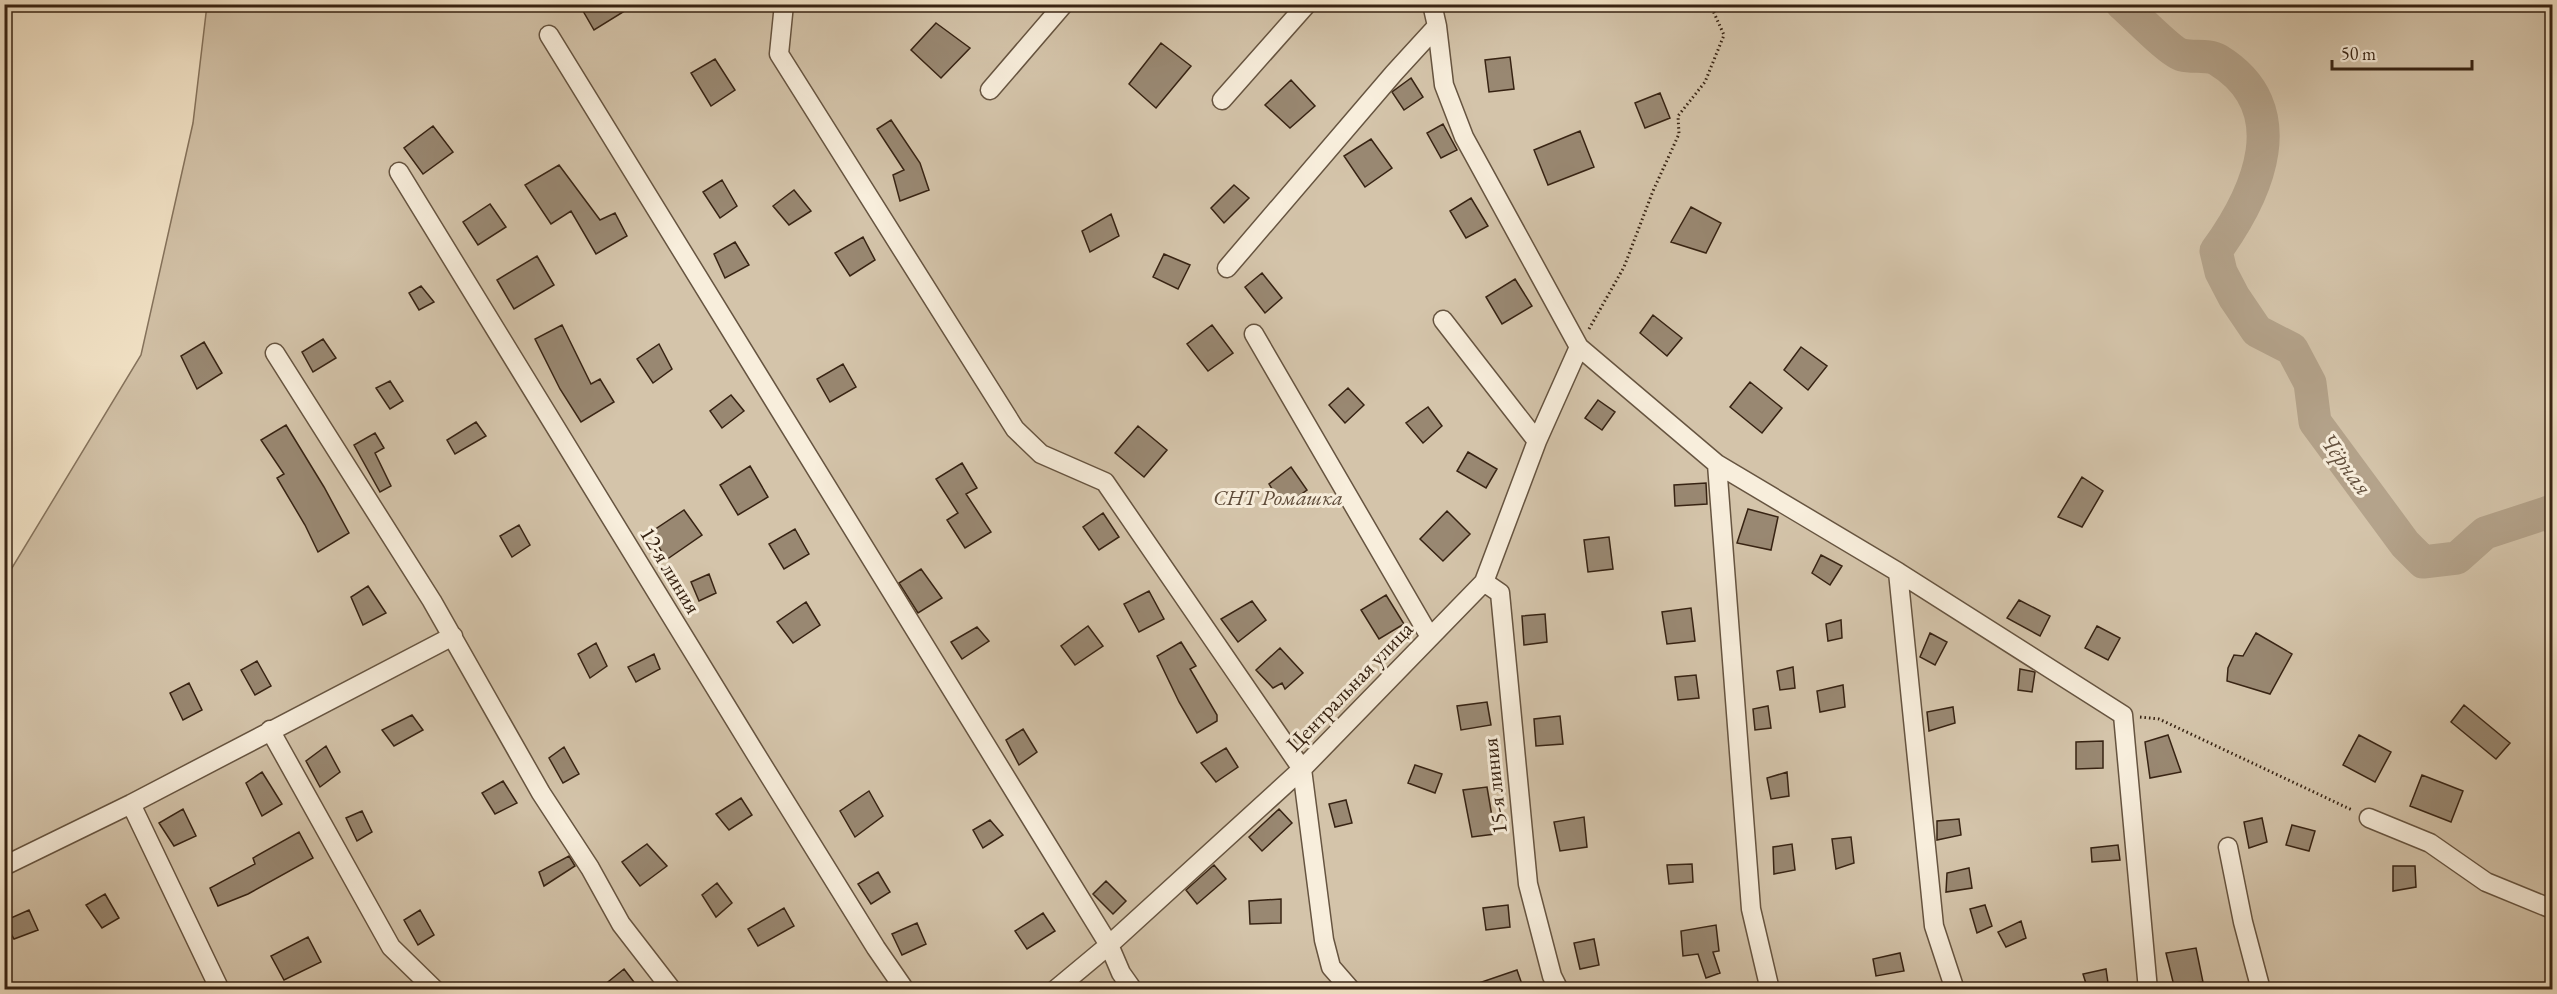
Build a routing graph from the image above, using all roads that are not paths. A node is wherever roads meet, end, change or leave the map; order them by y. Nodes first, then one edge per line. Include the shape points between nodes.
1 (784, 4) edge
2 (1064, 4) edge
3 (1306, 4) edge
4 (1432, 4) edge
5 (1437, 26) junction
6 (549, 35) dead end
7 (990, 90) dead end
8 (1222, 100) dead end
9 (399, 172) dead end
10 (1227, 268) dead end
11 (1443, 320) dead end
12 (1254, 334) dead end
13 (1580, 347) junction
14 (275, 352) dead end
15 (1537, 441) junction
16 (1717, 464) junction
17 (1898, 572) junction
18 (1484, 582) junction
19 (453, 636) junction
20 (1430, 637) junction
21 (270, 730) junction
22 (1302, 770) junction
23 (130, 804) junction
24 (2369, 818) road end
25 (2228, 847) dead end
26 (4, 866) edge
27 (2553, 909) edge
28 (1109, 945) junction
29 (220, 990) edge
30 (435, 990) edge
31 (672, 990) edge
32 (905, 990) edge
33 (1055, 990) edge
34 (1133, 990) edge
35 (1352, 990) edge
36 (1559, 990) edge
37 (1770, 990) edge
38 (1955, 990) edge
39 (2148, 990) edge
40 (2261, 990) edge

1 - 22 street via 779,54 1015,429 1041,454 1105,482
2 - 7 street
3 - 8 street
4 - 5 street
5 - 10 street
5 - 13 street via 1444,85 1464,137
6 - 28 street
9 - 32 street, 12-я линия via 769,776
11 - 15 street
12 - 20 street
13 - 15 street, Центральная улица
13 - 16 street
14 - 19 street
15 - 18 street, Центральная улица
16 - 17 street
16 - 37 street via 1751,909
17 - 38 street via 1934,926
17 - 39 street via 2123,715
18 - 20 street, Центральная улица
18 - 36 street, 15-я линия via 1500,593 1528,884
19 - 21 street
19 - 31 street via 541,793 621,924
20 - 22 street, Центральная улица
21 - 23 street
21 - 30 street via 391,947
22 - 28 street, Центральная улица
22 - 35 street via 1324,940 1331,967
23 - 26 street
23 - 29 street
24 - 27 street via 2430,843 2486,882
25 - 40 street
28 - 33 street, Центральная улица
28 - 34 street

